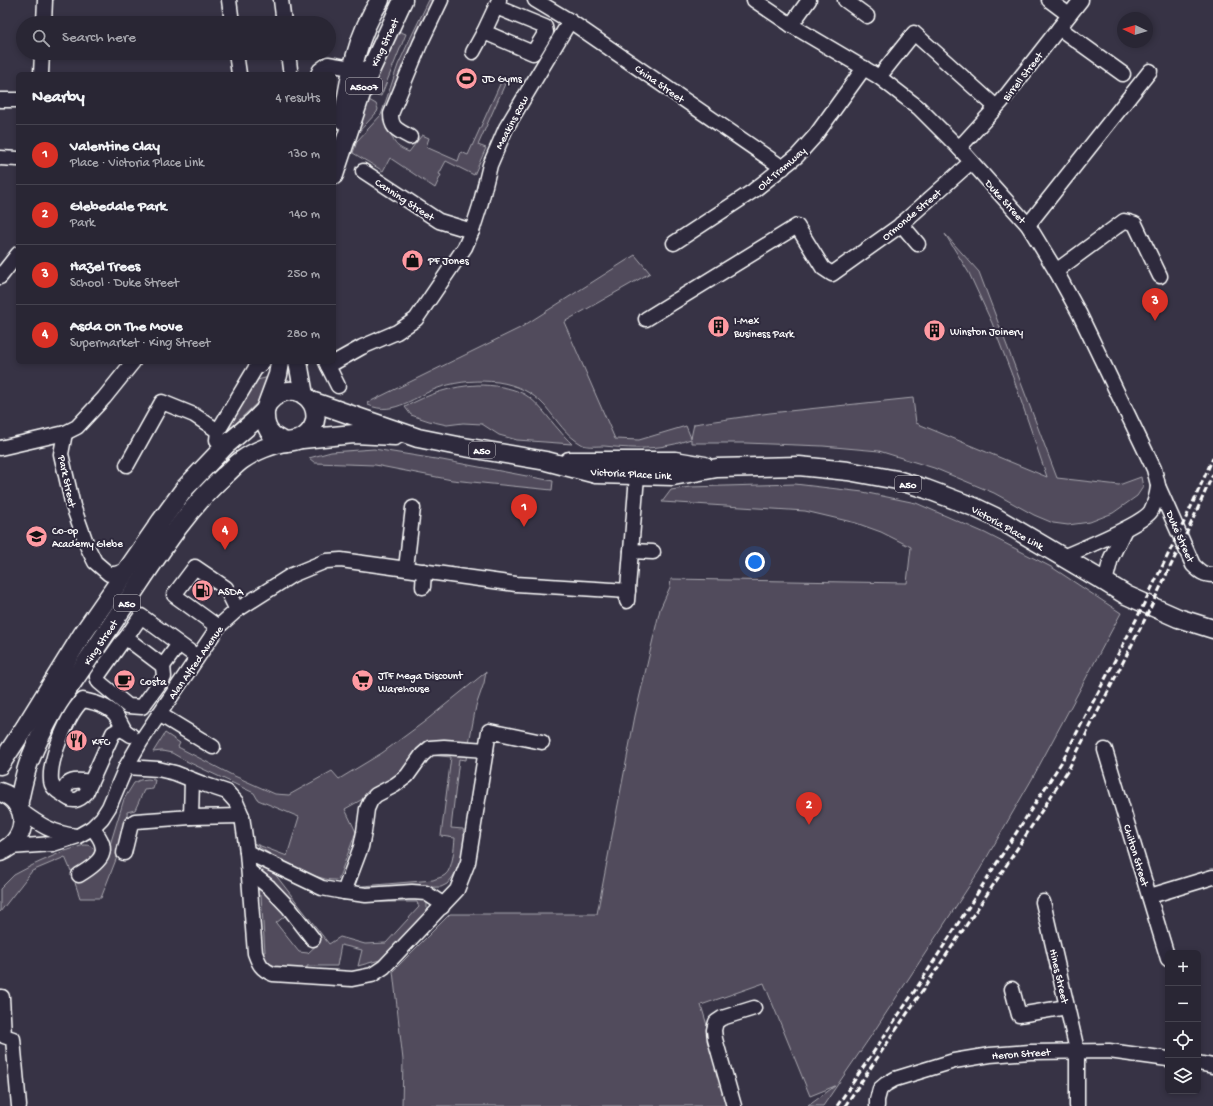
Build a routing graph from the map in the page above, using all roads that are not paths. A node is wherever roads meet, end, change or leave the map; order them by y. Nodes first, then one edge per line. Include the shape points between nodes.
1 (45, 0) edge
2 (229, 0) edge
3 (281, 0) edge
4 (380, 0) edge
5 (403, 0) edge
6 (441, 0) edge
7 (534, 0) edge
8 (754, 0) edge
9 (809, 0) edge
10 (845, 0) edge
11 (1049, 0) edge
12 (1081, 0) edge
13 (498, 4) edge
14 (1069, 15) junction
15 (44, 16) edge
16 (231, 16) edge
17 (283, 16) edge
18 (867, 16) dead end
19 (570, 21) junction
20 (791, 25) junction
21 (1059, 28) junction
22 (484, 32) junction
23 (473, 52) dead end
24 (42, 60) edge
25 (237, 60) edge
26 (289, 60) edge
27 (352, 68) junction
28 (864, 68) junction
29 (290, 69) dead end
30 (370, 71) junction
31 (1150, 71) dead end
32 (42, 72) edge
33 (239, 72) edge
34 (319, 72) edge
35 (1123, 74) dead end
36 (879, 77) junction
37 (0, 100) edge
38 (16, 100) edge
39 (996, 107) junction
40 (410, 137) dead end
41 (959, 148) junction
42 (0, 158) edge
43 (16, 159) edge
44 (336, 162) edge
45 (971, 162) junction
46 (336, 168) edge
47 (783, 168) junction
48 (363, 171) dead end
49 (901, 224) junction
50 (1028, 225) junction
51 (472, 231) junction
52 (674, 243) dead end
53 (918, 244) dead end
54 (16, 257) edge
55 (1056, 271) junction
56 (1160, 276) dead end
57 (0, 277) edge
58 (646, 319) dead end
59 (336, 360) edge
60 (131, 364) edge
61 (261, 364) edge
62 (280, 364) edge
63 (299, 364) edge
64 (327, 364) edge
65 (338, 386) dead end
66 (308, 398) junction
67 (267, 406) junction
68 (218, 431) junction
69 (65, 433) junction
70 (418, 438) junction
71 (294, 440) junction
72 (0, 448) edge
73 (216, 454) junction
74 (546, 461) junction
75 (127, 465) dead end
76 (717, 468) junction
77 (637, 476) junction
78 (1158, 486) junction
79 (413, 508) dead end
80 (1125, 529) junction
81 (631, 551) junction
82 (653, 552) dead end
83 (1063, 558) junction
84 (406, 568) junction
85 (128, 570) junction
86 (424, 571) junction
87 (1213, 575) edge
88 (1105, 582) junction
89 (423, 587) dead end
90 (237, 610) junction
91 (218, 627) junction
92 (1213, 629) edge
93 (126, 638) junction
94 (178, 644) junction
95 (197, 657) junction
96 (163, 666) junction
97 (159, 714) junction
98 (25, 727) junction
99 (125, 731) junction
100 (140, 741) junction
101 (542, 742) dead end
102 (0, 746) edge
103 (213, 747) dead end
104 (486, 750) junction
105 (1105, 750) dead end
106 (0, 765) edge
107 (126, 768) junction
108 (192, 780) junction
109 (0, 792) edge
110 (19, 809) junction
111 (242, 816) junction
112 (191, 817) junction
113 (92, 828) junction
114 (78, 836) junction
115 (4, 852) edge
116 (247, 852) junction
117 (124, 853) dead end
118 (249, 871) junction
119 (79, 876) dead end
120 (1213, 877) edge
121 (344, 892) junction
122 (1150, 896) junction
123 (1043, 902) dead end
124 (442, 907) junction
125 (313, 939) dead end
126 (1165, 950) edge
127 (1012, 989) dead end
128 (0, 997) edge
129 (1066, 1007) junction
130 (754, 1008) dead end
131 (1077, 1050) junction
132 (1165, 1059) edge
133 (1201, 1064) edge
134 (1213, 1066) edge
135 (19, 1106) edge
136 (734, 1106) edge
137 (877, 1106) edge
138 (1076, 1106) edge

1 - 15 street
2 - 16 street
3 - 17 street
4 - 27 main road, King Street / A5007 via 368,20
5 - 30 main road, King Street / A5007
6 - 40 street via 391,114 394,127
7 - 19 street, China Street
8 - 20 street, Duke Street
9 - 20 street
10 - 18 street
11 - 14 street
12 - 14 street, Birrell Street
13 - 22 street
13 - 22 street via 541,24 546,32 533,53
14 - 21 street, Birrell Street
19 - 47 street, China Street
19 - 51 street, Meakins Row via 506,128 490,165
20 - 28 street, Duke Street
21 - 35 street
21 - 39 street, Birrell Street
22 - 23 street
24 - 32 street
25 - 33 street
26 - 29 street
27 - 30 street
27 - 34 street via 328,64
27 - 44 main road, King Street / A5007
28 - 36 street, Duke Street
28 - 47 street, Old Tramway via 815,136
30 - 46 main road, King Street / A5007
31 - 50 street
36 - 39 street via 914,33
36 - 41 street, Duke Street via 919,108
37 - 38 street
39 - 41 street, Birrell Street
41 - 45 street, Duke Street
42 - 43 street
45 - 49 street, Ormonde Street
45 - 50 street, Duke Street
47 - 52 street, Old Tramway
48 - 51 street, Canning Street via 439,222
49 - 53 street
49 - 58 street, Ormonde Street via 832,274 822,268 797,226
50 - 55 street, Duke Street
51 - 59 street, Meakins Row via 465,247 416,319 397,332
54 - 57 street
55 - 56 street via 1124,221 1134,224
55 - 78 street, Duke Street via 1154,469
60 - 69 street via 77,427
61 - 68 street via 255,369
62 - 67 main road, King Street
63 - 66 main road
64 - 65 street
66 - 67 main road, King Street / A50 via 296,391 287,390 275,396
66 - 70 main road, Victoria Place Link / A50
66 - 71 main road via 316,417 314,426 309,434
67 - 71 main road, King Street via 264,419 271,433 278,439
67 - 73 main road, King Street / A50 via 253,422
68 - 73 street
68 - 75 street via 194,415 162,402
69 - 72 street
69 - 85 street, Park Street via 61,454 73,506 88,548 95,562 109,574
70 - 71 main road, Victoria Place Link / A50 via 354,434
70 - 74 main road, Victoria Place Link / A50
71 - 110 main road, King Street / A50 via 258,451 242,460 212,487 180,524 54,710 29,762
73 - 85 main road, King Street / A50 via 186,488
74 - 76 main road, Victoria Place Link / A50 via 675,461
74 - 77 main road, Victoria Place Link / A50 via 596,474
76 - 77 main road, Victoria Place Link / A50 via 673,476
76 - 83 main road, Victoria Place Link / A50 via 799,466 897,480 974,507
77 - 81 street
78 - 80 street, Duke Street via 1150,512
78 - 87 street, Duke Street via 1193,565 1205,575
79 - 84 street
80 - 83 street, Duke Street
80 - 88 street via 1111,558
81 - 82 street
81 - 86 street, Alan Alfred Avenue via 627,596
83 - 88 main road, Victoria Place Link / A50
84 - 86 street, Alan Alfred Avenue
84 - 90 street, Alan Alfred Avenue via 341,560 326,561 292,575
85 - 98 main road, King Street / A50 via 82,635
86 - 89 street
88 - 92 main road, Victoria Place Link / A50 via 1161,612
90 - 91 street, Alan Alfred Avenue
90 - 91 street via 226,588 195,567 174,595
91 - 95 street, Alan Alfred Avenue
93 - 94 street via 141,616
93 - 96 street
93 - 96 street via 97,677 99,682 128,706 142,707 164,677
94 - 95 street
94 - 96 street
95 - 97 street, Alan Alfred Avenue
97 - 100 street, Alan Alfred Avenue
97 - 103 street
98 - 102 main road, A50
98 - 106 main road, King Street / A50
99 - 99 street via 117,715 105,707 83,700 78,704 69,718 52,764 50,781 57,791 68,799 82,799 113,733 120,729
99 - 100 street
100 - 107 street, Alan Alfred Avenue
101 - 104 street via 489,731
104 - 121 street via 430,748 406,776 376,795 367,809 361,847
104 - 124 street via 468,862 457,890
105 - 122 street, Chilton Street
107 - 108 street via 175,772
107 - 113 street, Alan Alfred Avenue via 109,807
108 - 111 street via 227,792 236,802
108 - 112 street
109 - 110 main road via 14,801
110 - 114 street via 45,828 62,835
110 - 115 main road, A50 via 22,823 18,839
111 - 112 street
111 - 116 street
112 - 117 street via 135,821 131,824
113 - 114 street, Alan Alfred Avenue
113 - 119 street via 100,836 102,854 91,868
114 - 115 street, Alan Alfred Avenue via 53,844
116 - 118 street
116 - 121 street via 322,888
118 - 124 street via 255,953 259,964 273,974 352,979 372,975 384,967
118 - 125 street via 270,887
120 - 122 street
121 - 124 street via 366,895 426,893
122 - 126 street, Chilton Street
123 - 129 street, Hines Street
127 - 129 street via 1019,1015
128 - 135 street via 4,1036 13,1039
129 - 131 street, Hines Street
130 - 136 street via 722,1018 716,1022 714,1030
131 - 132 street, Heron Street via 1109,1051
131 - 137 street, Heron Street via 990,1055 954,1061 886,1084 880,1089
131 - 138 street, Hines Street
133 - 134 street

